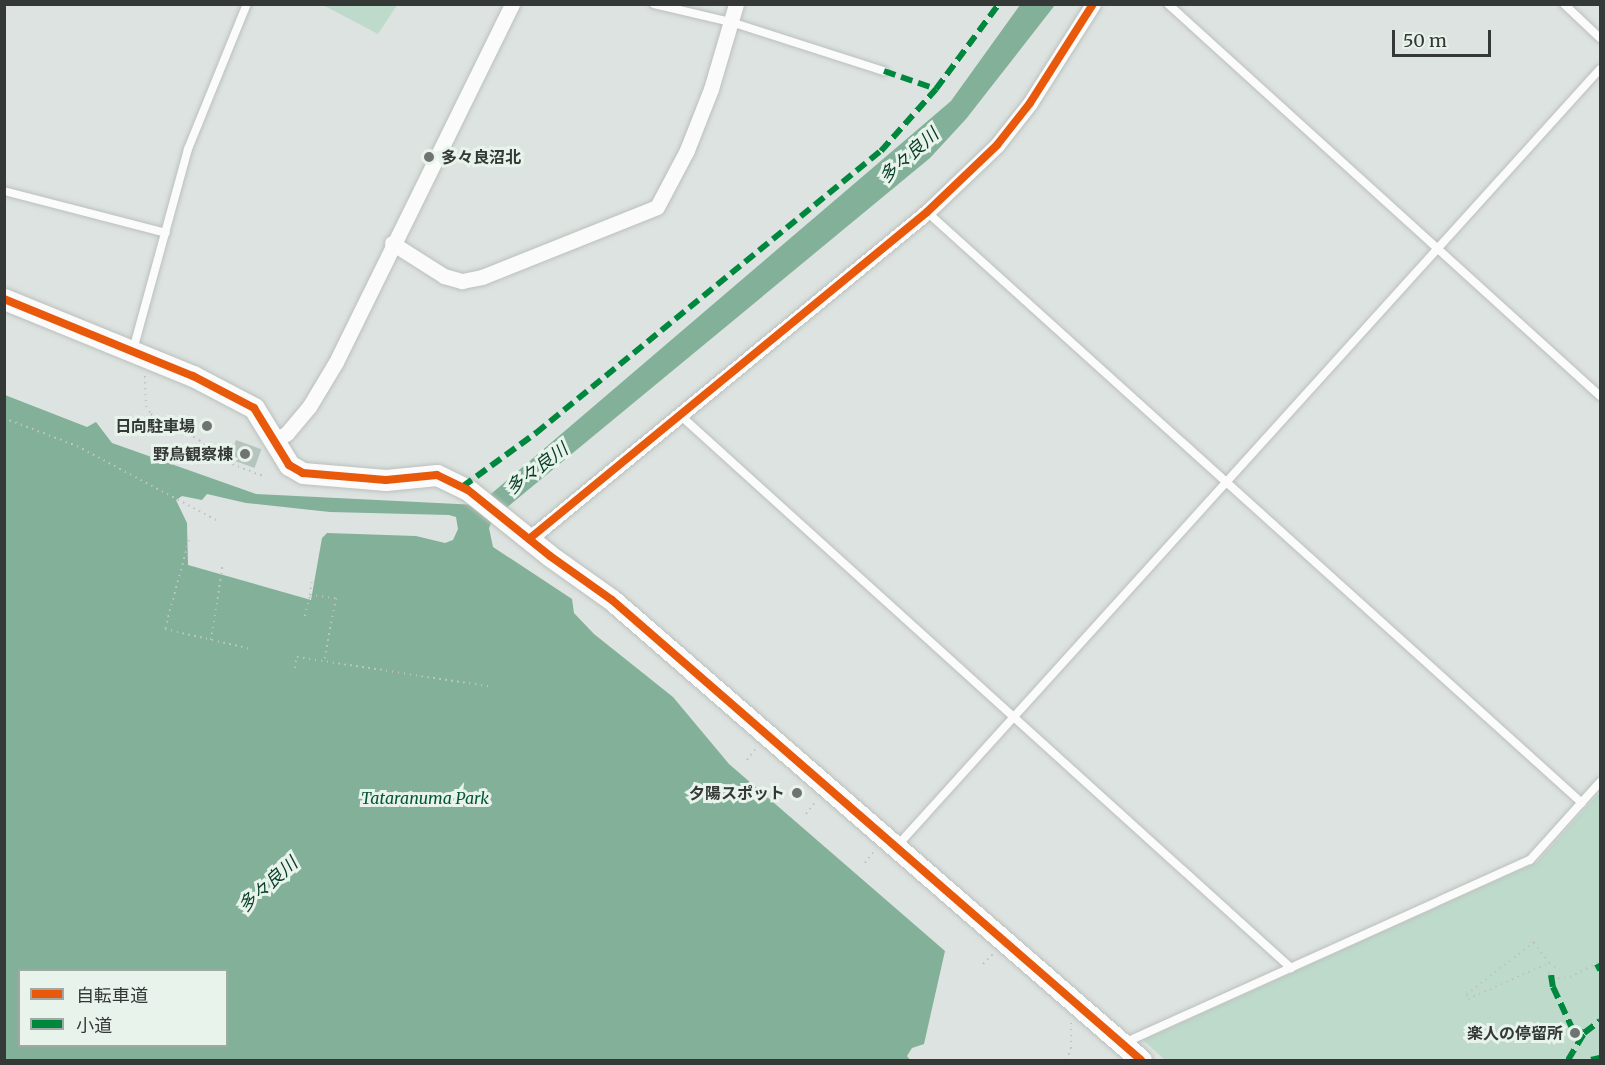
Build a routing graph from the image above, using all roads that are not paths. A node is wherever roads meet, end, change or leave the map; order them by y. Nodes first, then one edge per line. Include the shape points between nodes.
1 (247, 4) edge
2 (512, 4) edge
3 (654, 4) edge
4 (736, 4) edge
5 (1093, 4) edge
6 (1168, 4) edge
7 (1564, 4) edge
8 (731, 22) junction
9 (1600, 38) edge
10 (1600, 69) edge
11 (884, 71) dead end
12 (4, 191) edge
13 (927, 212) junction
14 (166, 233) junction
15 (392, 243) junction
16 (1436, 249) junction
17 (4, 299) edge
18 (133, 350) junction
19 (1600, 396) edge
20 (681, 416) junction
21 (276, 440) junction
22 (1226, 482) junction
23 (529, 538) junction
24 (1016, 717) junction
25 (1600, 782) edge
26 (1582, 803) junction
27 (886, 848) junction
28 (1291, 968) junction
29 (1123, 1044) junction
30 (1141, 1060) edge

1 - 14 lane via 199,117
2 - 15 street
3 - 8 lane
4 - 8 street
5 - 13 street via 1036,94 997,145
6 - 16 lane
7 - 9 lane
8 - 11 lane
8 - 15 street via 687,150 657,207 482,277 462,280 444,276
10 - 16 lane
12 - 14 lane
13 - 20 street
13 - 22 lane
14 - 18 lane
15 - 21 street via 336,362 309,407
16 - 19 lane
16 - 22 lane
17 - 18 street
18 - 21 street via 254,408
20 - 23 street
20 - 24 lane
21 - 23 street via 289,465 303,473 386,480 436,475 468,490
22 - 24 lane
22 - 26 lane
23 - 27 street via 612,600
24 - 27 lane
24 - 28 lane
25 - 26 lane
26 - 28 lane via 1530,860
27 - 29 street
28 - 29 lane
29 - 30 street

